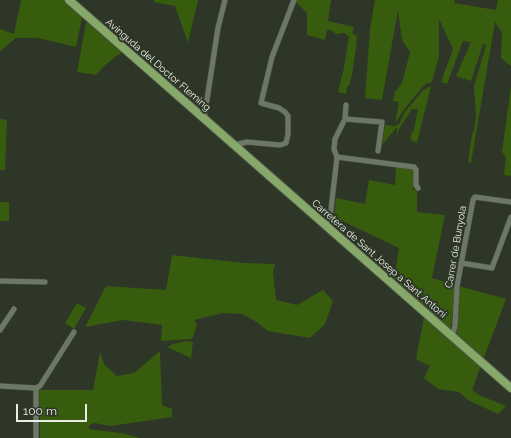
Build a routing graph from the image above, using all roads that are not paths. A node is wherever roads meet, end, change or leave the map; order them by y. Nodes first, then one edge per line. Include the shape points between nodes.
1 (69, 0) edge
2 (225, 0) edge
3 (294, 0) edge
4 (346, 105) dead end
5 (204, 119) junction
6 (345, 119) junction
7 (234, 145) junction
8 (378, 151) dead end
9 (337, 157) junction
10 (418, 188) dead end
11 (511, 202) edge
12 (511, 217) edge
13 (326, 226) junction
14 (462, 263) junction
15 (0, 281) edge
16 (45, 282) dead end
17 (14, 309) dead end
18 (0, 330) edge
19 (74, 332) dead end
20 (452, 336) junction
21 (0, 386) edge
22 (36, 388) junction
23 (511, 388) edge
24 (36, 438) edge

1 - 5 main road, Avinguda del Doctor Fleming
2 - 5 street via 218,28
3 - 7 street via 272,57 261,103 279,108 288,116 286,143 280,145 247,142
4 - 6 street
5 - 7 main road, Avinguda del Doctor Fleming
6 - 8 street via 382,122
6 - 9 street via 335,140 334,149
7 - 13 main road, Carretera de Sant Josep a Sant Antoni
9 - 10 street via 414,167
9 - 13 street via 330,218
11 - 14 street, Carrer de Bunyola via 476,197 473,200
12 - 14 street via 492,268
13 - 20 main road, Carretera de Sant Josep a Sant Antoni
14 - 20 street, Carrer de Bunyola
15 - 16 street
17 - 18 street
19 - 22 street via 40,386
20 - 23 main road, Carretera de Sant Josep a Sant Antoni
21 - 22 street
22 - 24 street

